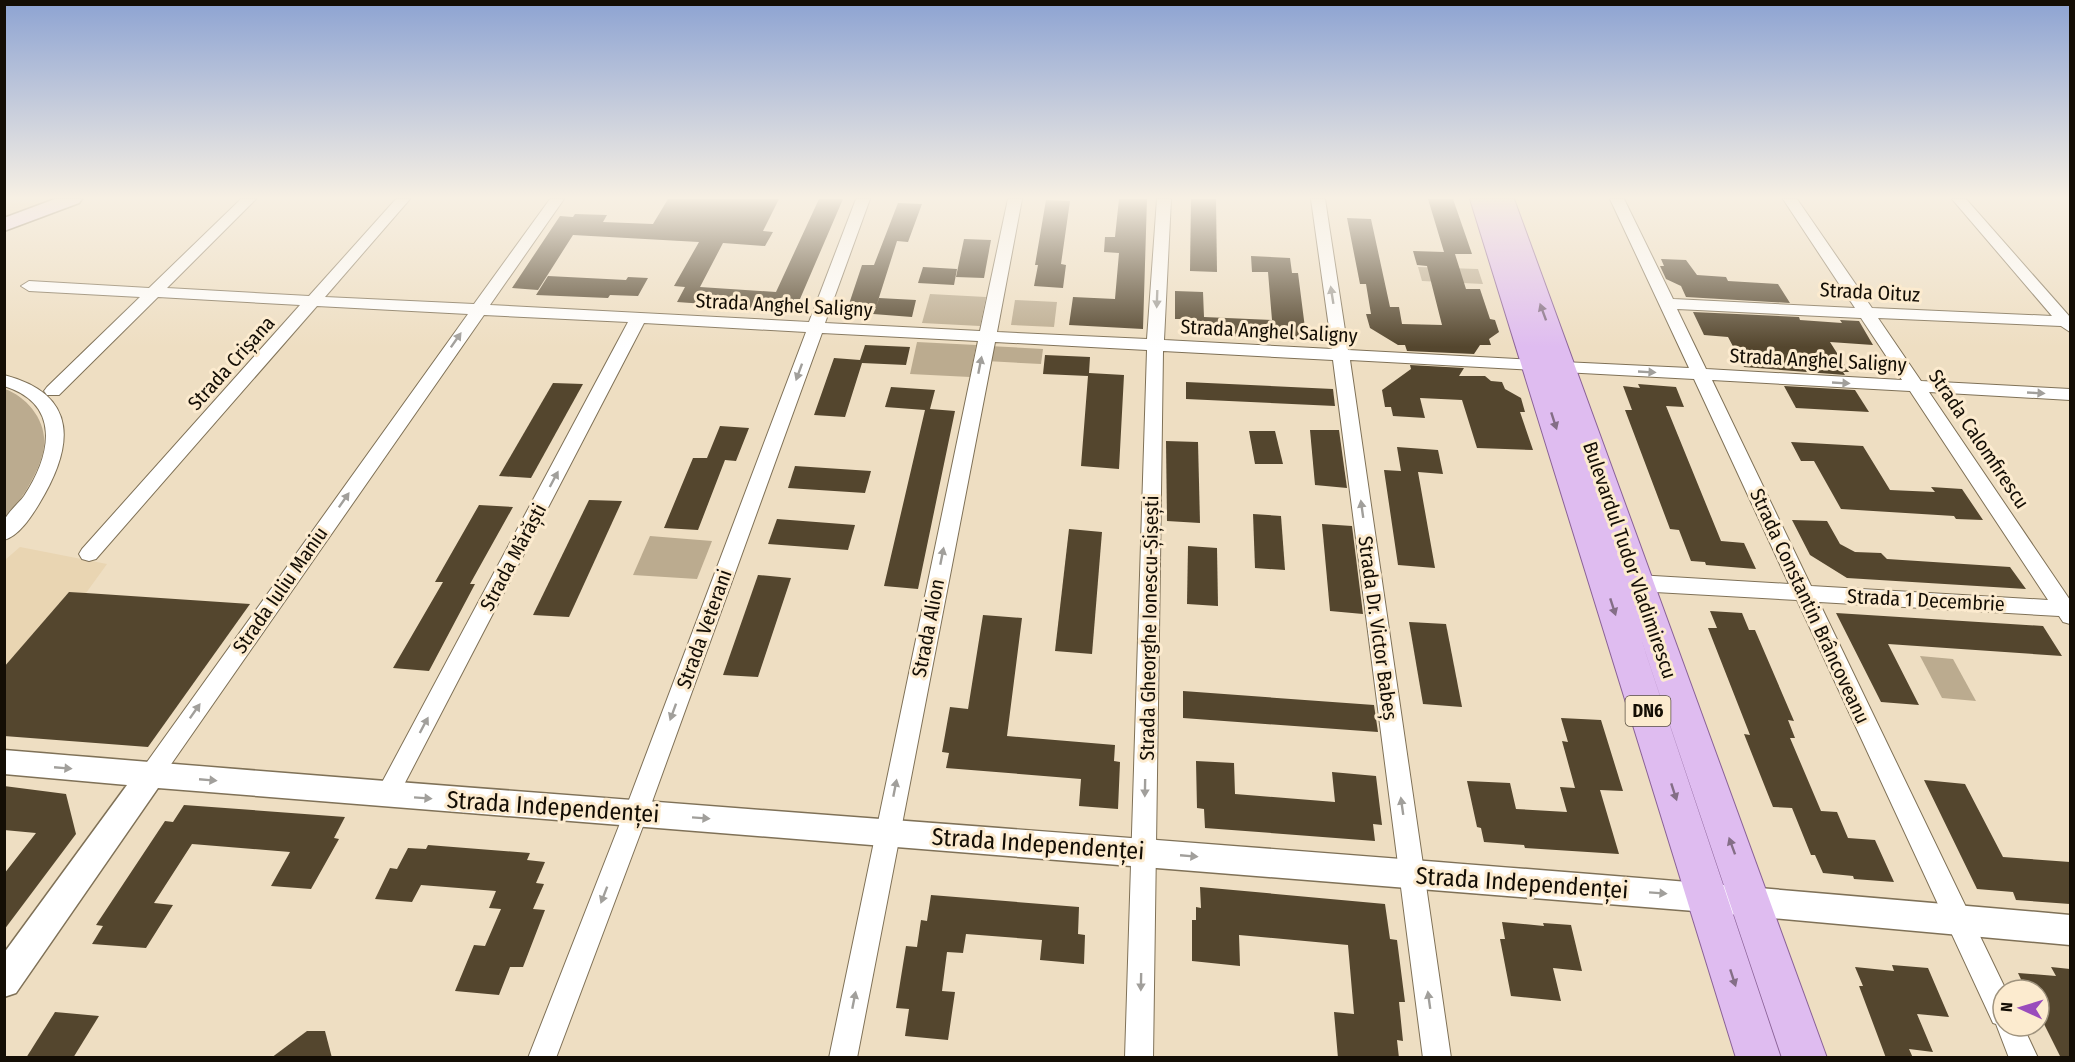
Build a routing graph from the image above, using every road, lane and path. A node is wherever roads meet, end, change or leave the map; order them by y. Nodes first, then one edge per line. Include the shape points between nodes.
1 (198, 249) edge
2 (360, 249) edge
3 (521, 249) edge
4 (845, 249) edge
5 (1005, 249) edge
6 (1162, 249) edge
7 (1325, 249) edge
8 (1501, 249) edge
9 (1517, 249) edge
10 (1641, 249) edge
11 (1824, 249) edge
12 (2003, 249) edge
13 (29, 286) dead end
14 (153, 292) junction
15 (314, 301) junction
16 (1667, 303) junction
17 (478, 309) junction
18 (1867, 312) junction
19 (639, 317) junction
20 (2069, 324) edge
21 (815, 328) junction
22 (986, 337) junction
23 (1155, 346) junction
24 (1341, 356) junction
25 (1550, 366) junction
26 (1701, 375) junction
27 (4, 380) edge
28 (1917, 387) junction
29 (53, 391) dead end
30 (2070, 394) edge
31 (4, 533) edge
32 (89, 554) dead end
33 (1637, 583) junction
34 (1804, 594) junction
35 (2069, 611) edge
36 (4, 762) edge
37 (150, 776) junction
38 (387, 795) junction
39 (636, 813) junction
40 (886, 833) junction
41 (1144, 853) junction
42 (1412, 874) junction
43 (1707, 897) junction
44 (1751, 902) junction
45 (1959, 921) junction
46 (2070, 930) edge
47 (4, 981) edge
48 (1991, 988) edge
49 (2015, 1038) edge
50 (542, 1058) edge
51 (843, 1058) edge
52 (1139, 1058) edge
53 (1437, 1058) edge
54 (1759, 1058) edge
55 (1805, 1058) edge
56 (2024, 1058) edge

1 - 14 street
2 - 15 street, Strada Crișana
3 - 17 street, Strada Iuliu Maniu
4 - 21 street, Strada Veterani
5 - 22 street, Strada Alion
6 -> 23 street, Strada Gheorghe Ionescu-Șișești
24 -> 7 street, Strada Dr. Victor Babeș
8 - 25 main road, Bulevardul Tudor Vladimirescu / DN6
25 -> 9 main road, Bulevardul Tudor Vladimirescu / DN6
10 - 16 street, Strada Constantin Brâncoveanu
11 - 18 street, Strada Calomfirescu
12 - 20 street
13 - 14 street, Strada Anghel Saligny
14 - 15 street, Strada Anghel Saligny
14 - 29 street
15 - 17 street, Strada Anghel Saligny
15 - 32 street, Strada Crișana
16 - 18 street, Strada Oituz
16 - 26 street, Strada Constantin Brâncoveanu
17 - 19 street, Strada Anghel Saligny
37 -> 17 street, Strada Iuliu Maniu
18 - 20 street, Strada Oituz
18 - 28 street, Strada Calomfirescu
19 - 21 street, Strada Anghel Saligny
38 -> 19 street, Strada Mărăști
21 - 22 street, Strada Anghel Saligny
21 -> 39 street, Strada Veterani
22 - 23 street, Strada Anghel Saligny
40 -> 22 street, Strada Alion
23 - 24 street, Strada Anghel Saligny
23 -> 41 street, Strada Gheorghe Ionescu-Șișești
24 - 25 street, Strada Anghel Saligny
42 -> 24 street, Strada Dr. Victor Babeș
25 -> 26 street, Strada Anghel Saligny
25 - 33 main road, Bulevardul Tudor Vladimirescu / DN6
25 -> 43 main road, Bulevardul Tudor Vladimirescu / DN6
26 -> 28 street, Strada Anghel Saligny
26 - 34 street, Strada Constantin Brâncoveanu
27 - 31 street via 30,390 42,400 51,413 56,440 33,498
28 -> 30 street, Strada Anghel Saligny
28 - 35 street, Strada Calomfirescu
33 - 34 street, Strada 1 Decembrie
44 -> 33 main road, Bulevardul Tudor Vladimirescu / DN6
34 - 35 street, Strada 1 Decembrie
34 - 45 street, Strada Constantin Brâncoveanu
36 -> 37 street, Strada Independenței
37 -> 38 street, Strada Independenței
37 - 47 street, Strada Iuliu Maniu
38 -> 39 street, Strada Independenței
39 -> 40 street, Strada Independenței
39 -> 50 street, Strada Veterani
40 - 41 street, Strada Independenței
51 -> 40 street, Strada Alion
41 -> 42 street, Strada Independenței
41 -> 52 street, Strada Gheorghe Ionescu-Șișești
42 -> 43 street, Strada Independenței
53 -> 42 street, Strada Dr. Victor Babeș
43 - 44 street, Strada Independenței
43 -> 54 main road, Bulevardul Tudor Vladimirescu / DN6
44 - 45 street, Strada Independenței
44 - 55 main road, Bulevardul Tudor Vladimirescu / DN6
45 - 46 street, Strada Independenței
45 - 48 street, Strada Constantin Brâncoveanu
49 - 56 street

